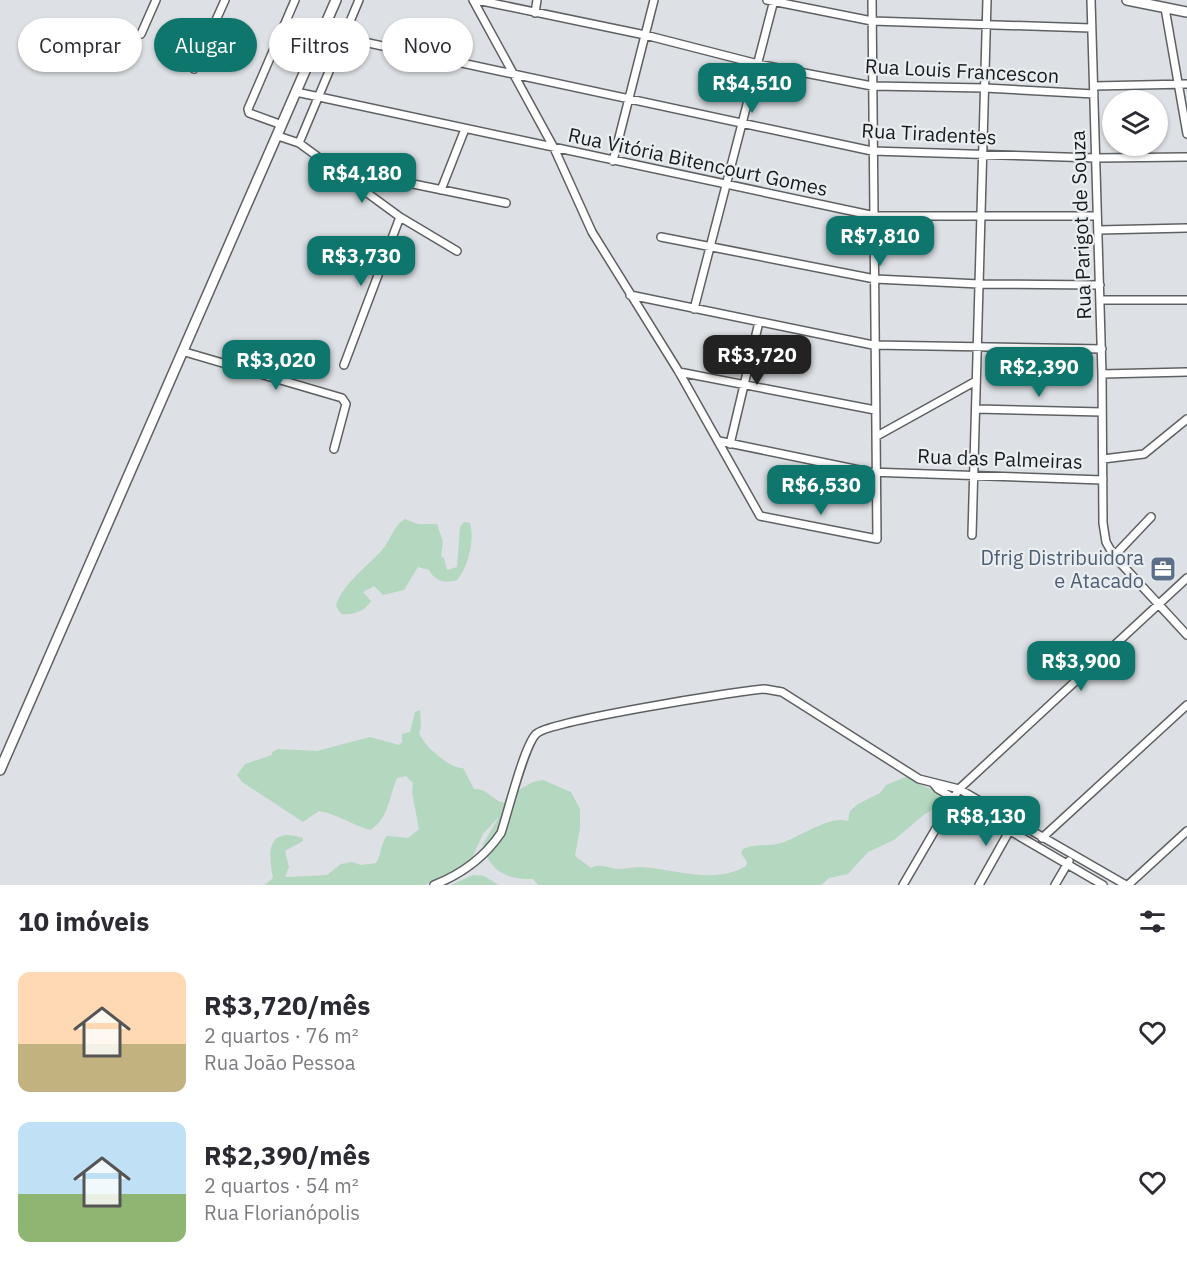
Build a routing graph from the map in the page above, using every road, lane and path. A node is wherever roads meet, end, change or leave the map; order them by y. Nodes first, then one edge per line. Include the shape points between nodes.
1 (156, 0) edge
2 (225, 0) edge
3 (295, 0) edge
4 (336, 0) edge
5 (359, 0) edge
6 (475, 0) edge
7 (537, 0) edge
8 (654, 0) edge
9 (772, 0) edge
10 (872, 0) edge
11 (987, 0) edge
12 (1091, 0) edge
13 (1127, 0) edge
14 (1165, 8) junction
15 (1187, 12) edge
16 (535, 13) junction
17 (217, 18) edge
18 (328, 18) edge
19 (351, 18) edge
20 (872, 21) junction
21 (987, 25) junction
22 (1091, 28) junction
23 (142, 32) edge
24 (645, 36) junction
25 (370, 44) edge
26 (758, 64) junction
27 (305, 72) edge
28 (329, 72) edge
29 (514, 76) junction
30 (1187, 84) edge
31 (1178, 85) junction
32 (872, 86) junction
33 (1094, 86) junction
34 (985, 88) junction
35 (296, 92) junction
36 (1094, 94) junction
37 (319, 96) junction
38 (630, 100) junction
39 (743, 124) junction
40 (282, 125) junction
41 (465, 129) junction
42 (1187, 134) edge
43 (278, 136) junction
44 (299, 143) junction
45 (554, 148) junction
46 (872, 151) junction
47 (983, 154) junction
48 (1187, 157) edge
49 (1096, 158) junction
50 (613, 161) junction
51 (333, 167) junction
52 (726, 186) junction
53 (441, 190) junction
54 (506, 202) dead end
55 (875, 216) junction
56 (1097, 216) junction
57 (400, 217) junction
58 (982, 218) junction
59 (1187, 228) edge
60 (1098, 230) junction
61 (661, 237) dead end
62 (710, 248) junction
63 (457, 250) dead end
64 (875, 279) junction
65 (979, 284) junction
66 (1100, 285) junction
67 (630, 295) junction
68 (1100, 300) junction
69 (1187, 300) edge
70 (694, 309) junction
71 (759, 322) junction
72 (873, 345) junction
73 (978, 346) junction
74 (1102, 349) junction
75 (185, 352) junction
76 (344, 365) dead end
77 (679, 372) junction
78 (1187, 372) edge
79 (1102, 374) junction
80 (976, 381) junction
81 (744, 385) junction
82 (976, 409) junction
83 (875, 410) junction
84 (1102, 412) junction
85 (1187, 419) edge
86 (877, 436) junction
87 (718, 441) junction
88 (730, 444) junction
89 (334, 450) dead end
90 (1103, 459) junction
91 (877, 471) junction
92 (974, 473) junction
93 (1103, 480) junction
94 (1151, 517) dead end
95 (972, 535) dead end
96 (1114, 556) junction
97 (1187, 578) edge
98 (1159, 603) junction
99 (1187, 635) edge
100 (1187, 705) edge
101 (0, 770) edge
102 (933, 783) junction
103 (959, 789) junction
104 (954, 798) junction
105 (1015, 821) junction
106 (1010, 830) junction
107 (1187, 831) edge
108 (1042, 838) junction
109 (1072, 856) junction
110 (1067, 865) junction
111 (434, 885) edge
112 (903, 885) edge
113 (979, 885) edge
114 (1055, 885) edge
115 (1103, 885) edge
116 (1127, 885) edge

1 - 23 street
2 - 17 street
3 - 40 street via 251,100 249,113
4 - 18 main road
5 - 19 street
6 - 16 street, Rua Louis Francescon
6 - 29 street
7 - 16 street
8 - 24 street
9 - 20 street
9 - 26 street
10 - 20 street
11 - 21 street
12 - 22 street, Rua Parigot de Souza
13 - 14 main road
14 - 15 main road
14 - 31 street
16 - 24 street, Rua Louis Francescon
20 - 21 street
20 - 32 street
21 - 22 street
21 - 34 street
22 - 33 street, Rua Parigot de Souza
24 - 26 street, Rua Louis Francescon
24 - 38 street
25 - 29 street, Rua Tiradentes
26 - 32 street, Rua Louis Francescon
26 - 39 street
27 - 35 main road
28 - 37 street
29 - 38 street, Rua Tiradentes
29 - 45 street
30 - 31 street
31 - 33 street
31 - 42 street
32 - 34 street, Rua Louis Francescon
32 - 46 street
33 - 36 street, Rua Parigot de Souza
34 - 36 street, Rua Louis Francescon
34 - 47 street
35 - 37 street, Rua Vitória Bitencourt Gomes
35 - 40 main road
36 - 49 street, Rua Parigot de Souza
37 - 41 street, Rua Vitória Bitencourt Gomes
37 - 44 street
38 - 39 street, Rua Tiradentes
38 - 50 street
39 - 46 street, Rua Tiradentes
39 - 52 street
40 - 43 main road
41 - 45 street, Rua Vitória Bitencourt Gomes
41 - 53 street
43 - 44 street
43 - 75 main road
44 - 51 street
45 - 50 street, Rua Vitória Bitencourt Gomes
45 - 67 street via 592,232
46 - 47 street, Rua Tiradentes
46 - 55 street
47 - 49 street, Rua Tiradentes
47 - 58 street
48 - 49 street, Rua Tiradentes
49 - 56 street, Rua Parigot de Souza
50 - 52 street, Rua Vitória Bitencourt Gomes
51 - 53 street
51 - 57 street
52 - 55 street, Rua Vitória Bitencourt Gomes
52 - 62 street
53 - 54 street
55 - 58 street, Rua Vitória Bitencourt Gomes
55 - 64 street
56 - 58 street, Rua Vitória Bitencourt Gomes
56 - 60 street, Rua Parigot de Souza
57 - 63 street
57 - 76 street
58 - 65 street
59 - 60 street
60 - 66 street, Rua Parigot de Souza
61 - 62 street
62 - 64 street
62 - 70 street
64 - 65 street
64 - 72 street
65 - 66 street
65 - 73 street
66 - 68 street, Rua Parigot de Souza
67 - 70 street
67 - 77 street
68 - 69 street
68 - 74 street, Rua Parigot de Souza
70 - 71 street
71 - 72 street
71 - 81 street
72 - 73 street
72 - 83 street
73 - 74 street
73 - 80 street
74 - 79 street, Rua Parigot de Souza
75 - 89 street via 342,398 346,404
75 - 101 main road
77 - 81 street
77 - 87 street
78 - 79 street
79 - 84 street, Rua Parigot de Souza
80 - 82 street
80 - 86 street
81 - 83 street
81 - 88 street
82 - 84 street
82 - 92 street
83 - 86 street
84 - 90 street, Rua Parigot de Souza
85 - 90 street via 1144,454
86 - 91 street
87 - 88 street, Rua das Palmeiras
87 - 91 street via 760,516 878,539
88 - 91 street, Rua das Palmeiras
90 - 93 street, Rua Parigot de Souza
91 - 92 street, Rua das Palmeiras
92 - 93 street, Rua das Palmeiras
92 - 95 street
93 - 96 street, Rua Parigot de Souza via 1103,523 1106,542
94 - 96 street
96 - 98 street, Rua Parigot de Souza
97 - 98 street
98 - 99 street, Rua Parigot de Souza
98 - 103 street
100 - 108 street
102 - 103 street
102 - 104 street
102 - 111 street via 919,779 773,690 748,690 577,721 549,727 535,735 497,839 479,861
103 - 104 street
103 - 105 street
104 - 106 street
104 - 112 street
105 - 106 street
105 - 108 street
106 - 110 street
106 - 113 street
107 - 116 street
108 - 109 street
109 - 110 street
109 - 116 street
110 - 114 street
110 - 115 street

